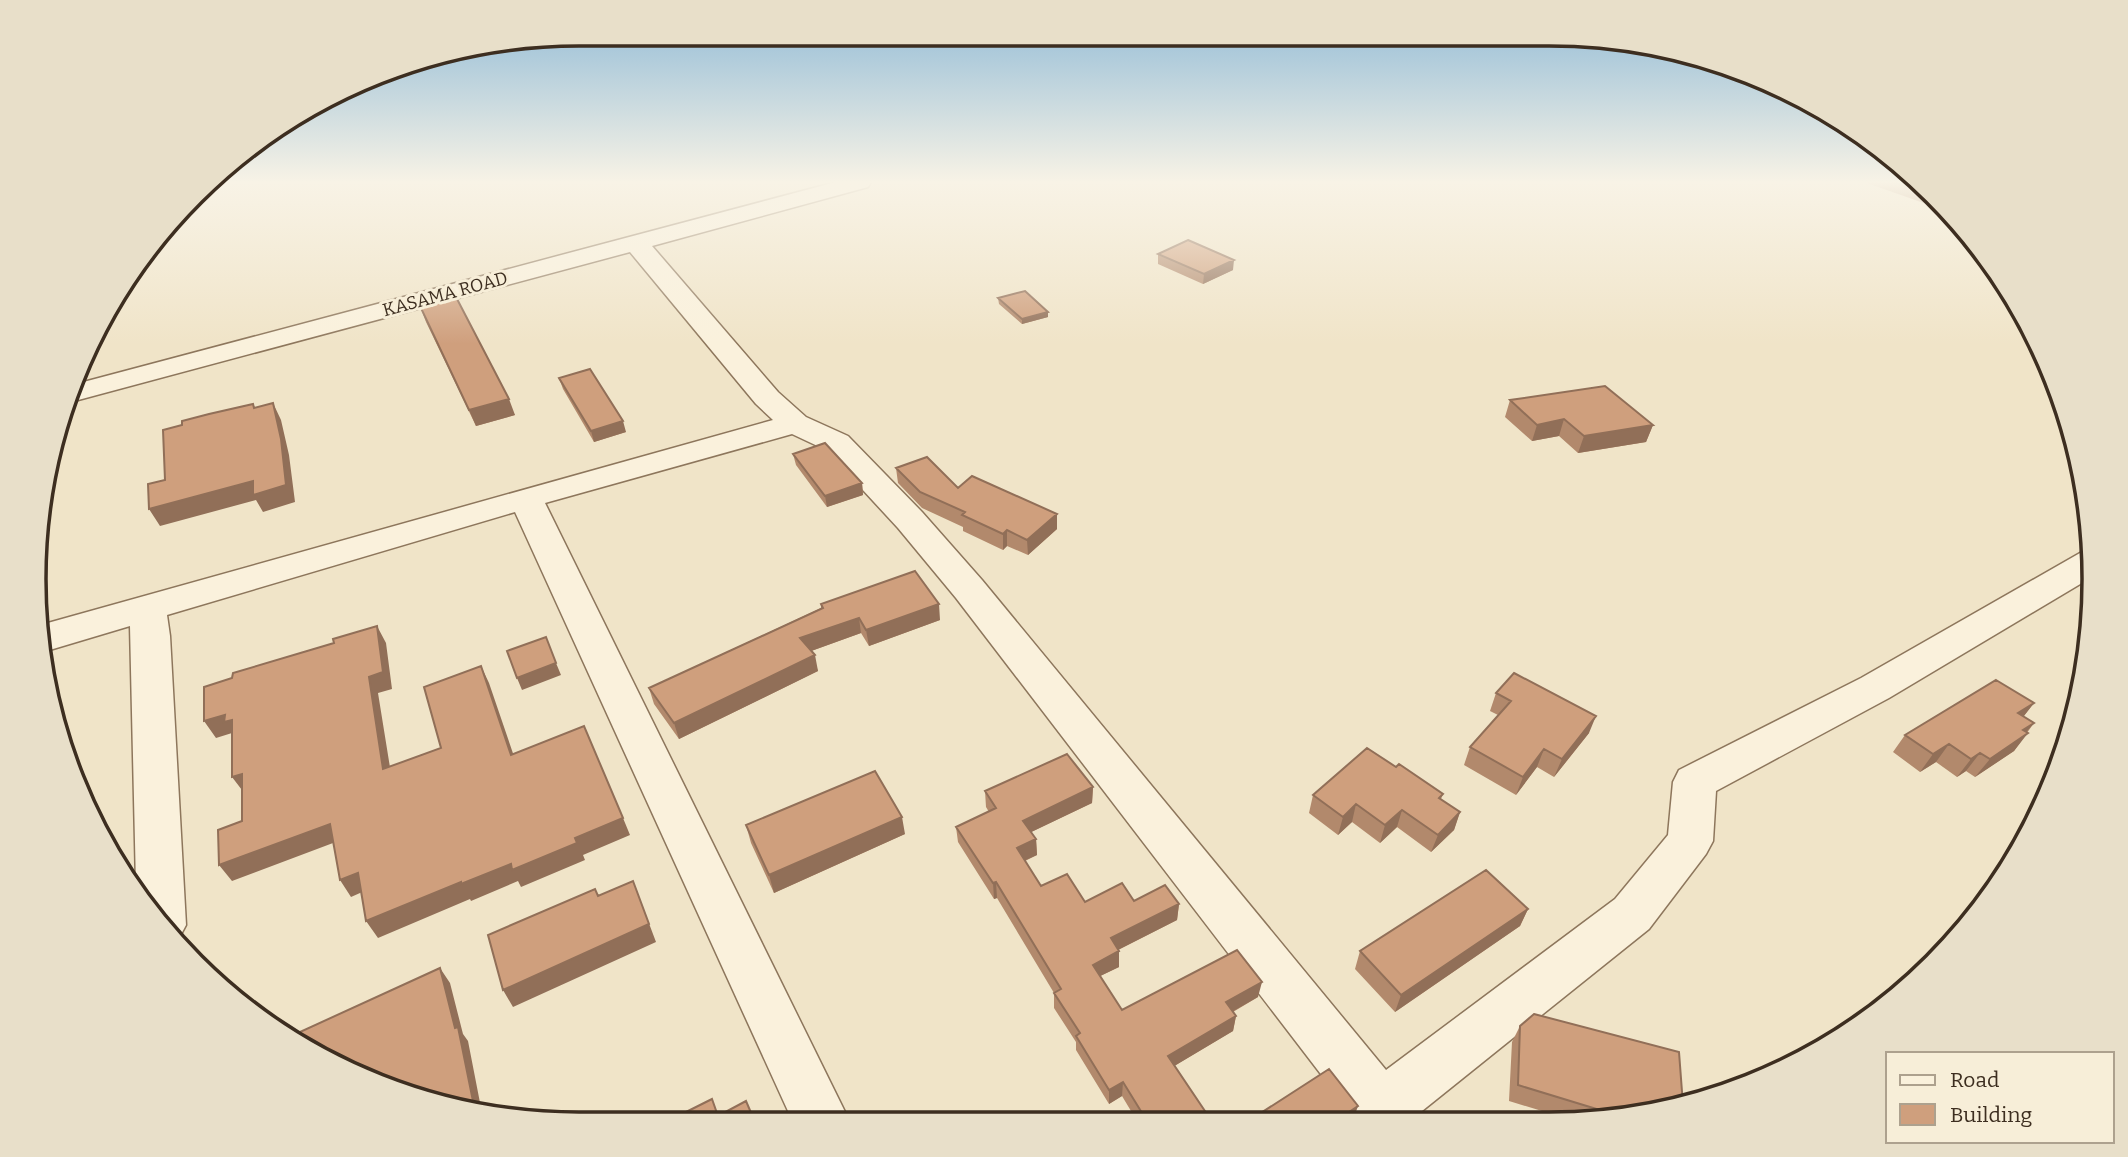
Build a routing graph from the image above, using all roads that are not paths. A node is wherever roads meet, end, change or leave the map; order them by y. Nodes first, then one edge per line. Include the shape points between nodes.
1 (658, 236) edge
2 (635, 242) junction
3 (79, 393) edge
4 (795, 424) junction
5 (526, 498) junction
6 (2082, 568) edge
7 (147, 610) junction
8 (49, 637) edge
9 (160, 908) edge
10 (817, 1112) edge
11 (1385, 1112) edge
12 (1389, 1112) edge

1 - 2 street, KASAMA ROAD
2 - 3 street, KASAMA ROAD
2 - 4 street via 767,398
4 - 5 street
4 - 11 street via 837,443 910,520
5 - 7 street
5 - 10 street
6 - 12 street via 1875,688 1695,782 1690,841 1632,914
7 - 8 street
7 - 9 street

